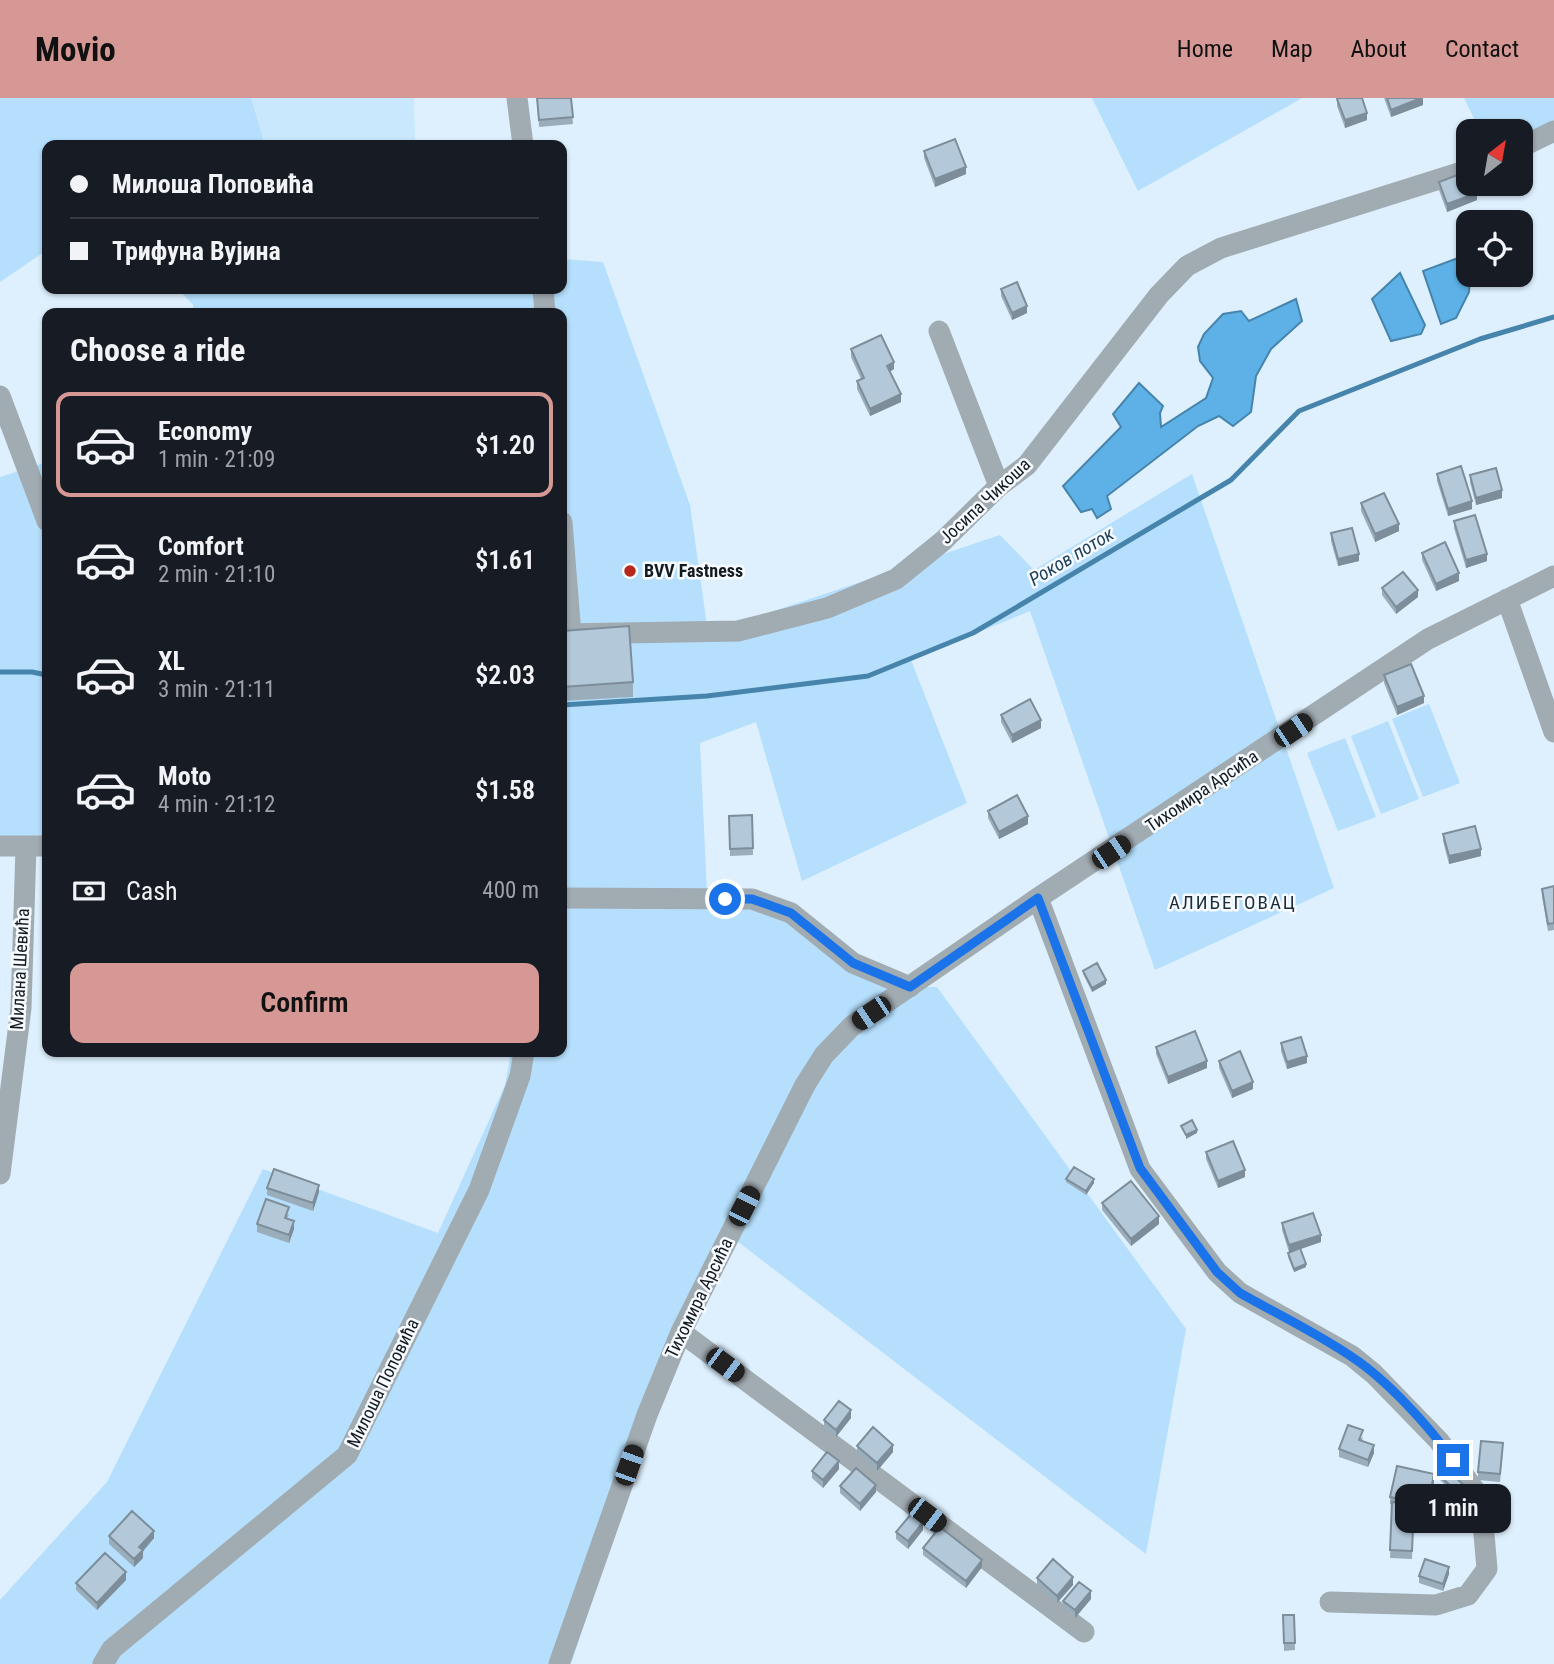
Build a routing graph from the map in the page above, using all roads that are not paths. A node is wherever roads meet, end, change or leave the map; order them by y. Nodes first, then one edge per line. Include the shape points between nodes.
1 (517, 98) edge
2 (1554, 131) edge
3 (522, 140) edge
4 (1533, 142) edge
5 (1456, 174) edge
6 (939, 331) dead end
7 (0, 396) edge
8 (999, 486) junction
9 (42, 508) edge
10 (1554, 576) edge
11 (1507, 599) junction
12 (567, 635) edge
13 (1554, 732) edge
14 (0, 846) edge
15 (42, 846) edge
16 (26, 847) junction
17 (567, 898) edge
18 (1038, 898) junction
19 (910, 987) junction
20 (523, 1057) edge
21 (0, 1174) edge
22 (681, 1332) junction
23 (1330, 1602) dead end
24 (1084, 1632) dead end
25 (103, 1664) edge
26 (559, 1664) edge

1 - 3 street
2 - 4 street
5 - 8 street, Јосипа Чикоша via 1221,248 1186,267 1027,464
6 - 8 street
7 - 9 street
8 - 12 street, Јосипа Чикоша via 896,579 827,608 738,631
10 - 11 street, Тихомира Арсића
11 - 13 street
11 - 18 street, Тихомира Арсића via 1428,639
14 - 16 street
15 - 16 street
16 - 21 street, Милана Шевића via 21,1008
17 - 19 street via 752,899 791,913 853,963
18 - 19 street, Тихомира Арсића
18 - 23 street via 1140,1168 1217,1272 1240,1293 1352,1356 1374,1374 1439,1441 1481,1499 1488,1569 1468,1595 1436,1605
19 - 22 street, Тихомира Арсића via 852,1026 824,1055
20 - 25 street, Милоша Поповића via 479,1190 347,1455 112,1649
22 - 24 street
22 - 26 street, Тихомира Арсића via 646,1415

